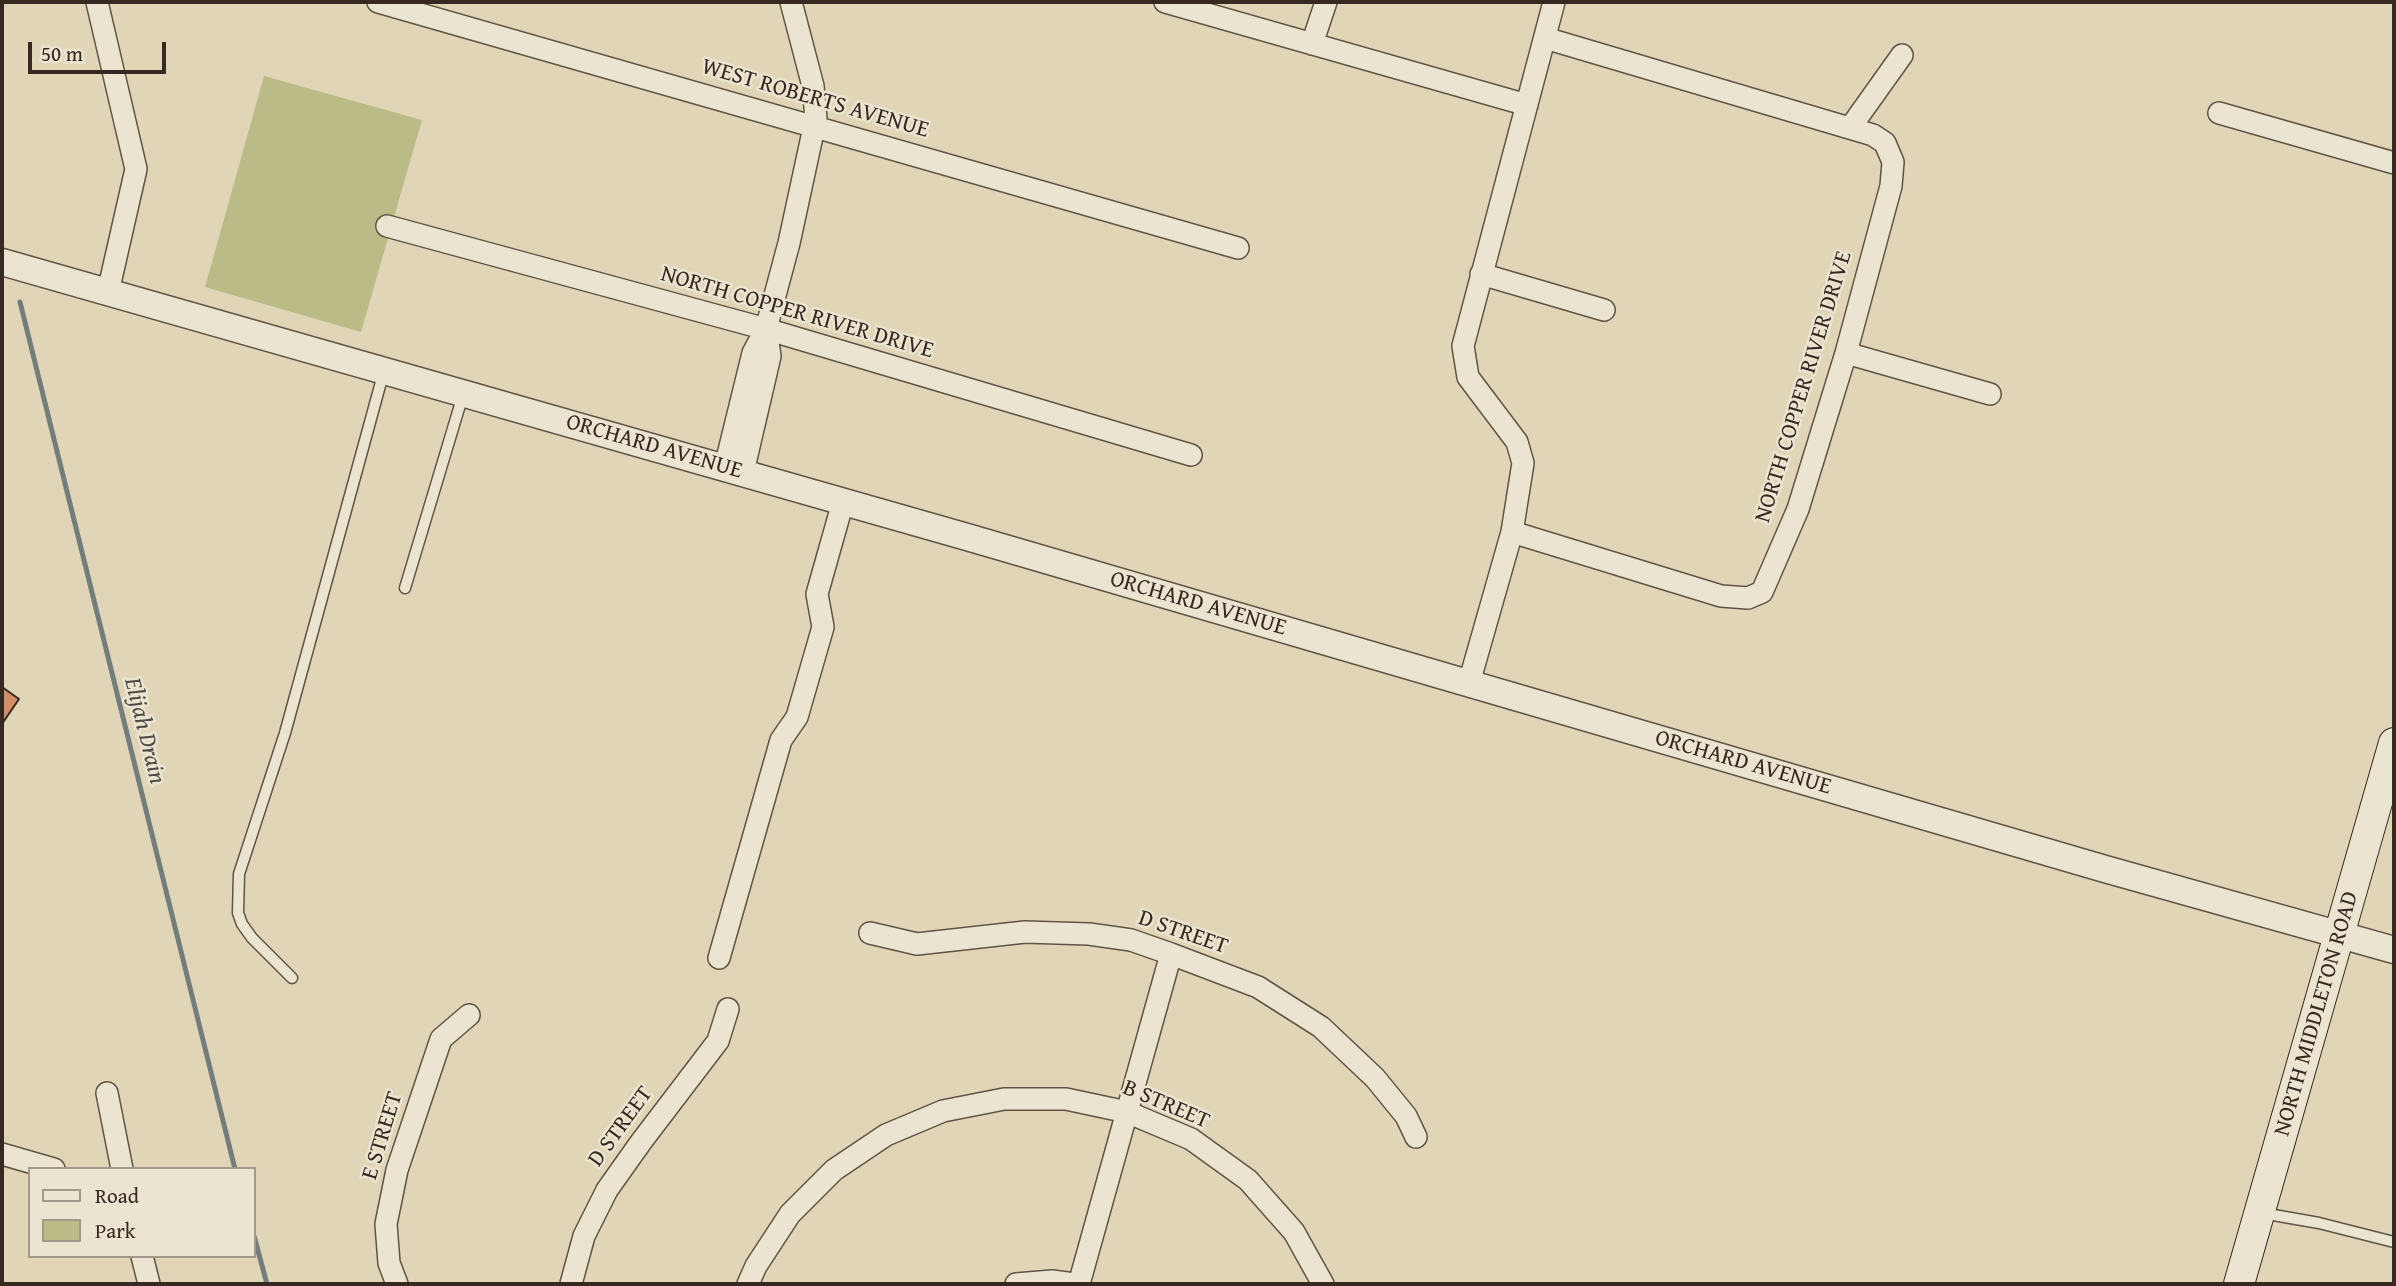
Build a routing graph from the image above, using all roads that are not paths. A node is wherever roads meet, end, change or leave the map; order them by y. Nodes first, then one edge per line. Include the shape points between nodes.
1 (97, 2) edge
2 (378, 2) edge
3 (791, 2) edge
4 (1165, 2) edge
5 (1326, 2) edge
6 (1554, 2) edge
7 (1545, 38) junction
8 (1312, 44) junction
9 (1902, 55) dead end
10 (1527, 105) junction
11 (2219, 113) dead end
12 (814, 126) junction
13 (1850, 128) junction
14 (2394, 163) edge
15 (387, 226) dead end
16 (1237, 248) dead end
17 (2, 262) edge
18 (1481, 274) junction
19 (108, 292) junction
20 (1604, 310) dead end
21 (766, 329) junction
22 (1846, 353) junction
23 (385, 370) junction
24 (464, 392) junction
25 (1990, 394) dead end
26 (1191, 455) dead end
27 (734, 470) junction
28 (844, 502) junction
29 (1512, 532) junction
30 (405, 588) dead end
31 (1469, 683) junction
32 (2394, 743) edge
33 (870, 933) dead end
34 (2340, 934) junction
35 (2394, 950) edge
36 (1171, 954) junction
37 (719, 958) dead end
38 (292, 978) dead end
39 (728, 1009) dead end
40 (468, 1015) dead end
41 (107, 1093) dead end
42 (1127, 1111) junction
43 (1416, 1137) dead end
44 (2, 1154) edge
45 (47, 1167) edge
46 (121, 1167) edge
47 (2260, 1212) junction
48 (2394, 1242) edge
49 (142, 1258) edge
50 (149, 1284) edge
51 (397, 1284) edge
52 (571, 1284) edge
53 (748, 1284) edge
54 (1016, 1284) edge
55 (1077, 1284) edge
56 (1323, 1284) edge
57 (2239, 1284) edge

1 - 19 street via 136,169
2 - 12 street, WEST ROBERTS AVENUE
3 - 12 street via 813,86
4 - 8 street
5 - 8 street
6 - 7 street
7 - 10 street
7 - 13 street, NORTH COPPER RIVER DRIVE
8 - 10 street
9 - 13 street
10 - 18 street
11 - 14 street
12 - 16 street, WEST ROBERTS AVENUE
12 - 21 street
13 - 22 street, NORTH COPPER RIVER DRIVE via 1885,143 1893,162 1891,186
15 - 21 street, NORTH COPPER RIVER DRIVE
17 - 19 street, ORCHARD AVENUE
18 - 20 street
18 - 29 street via 1462,346 1464,363 1468,377 1520,452 1523,463
19 - 23 street, ORCHARD AVENUE
21 - 26 street, NORTH COPPER RIVER DRIVE
21 - 27 street via 770,356
22 - 25 street
22 - 29 street, NORTH COPPER RIVER DRIVE via 1798,509 1762,592 1748,598 1721,596
23 - 24 street, ORCHARD AVENUE
23 - 38 lane via 285,733 239,874 237,904 242,924
24 - 27 street, ORCHARD AVENUE
24 - 30 lane
27 - 28 street, ORCHARD AVENUE
28 - 31 street, ORCHARD AVENUE
28 - 37 street via 817,594 823,627 797,717 781,740
29 - 31 street
31 - 34 street, ORCHARD AVENUE
32 - 34 main road, NORTH MIDDLETON ROAD
33 - 36 street, D STREET via 917,944 1025,932 1088,934 1131,940
34 - 35 street, ORCHARD AVENUE
34 - 47 main road, NORTH MIDDLETON ROAD
36 - 42 street
36 - 43 street, D STREET via 1258,988 1321,1027 1375,1078 1406,1115
39 - 52 street, D STREET via 718,1041 607,1190 584,1236
40 - 51 street, E STREET via 442,1039 397,1170 386,1224 389,1263
41 - 46 street
42 - 53 street, B STREET via 1066,1099 1004,1099 943,1111 886,1135 834,1170 790,1214
42 - 55 street
42 - 56 street, B STREET via 1191,1139 1248,1180 1294,1232
44 - 45 street
47 - 48 lane
47 - 57 main road, NORTH MIDDLETON ROAD
49 - 50 street
54 - 55 street

